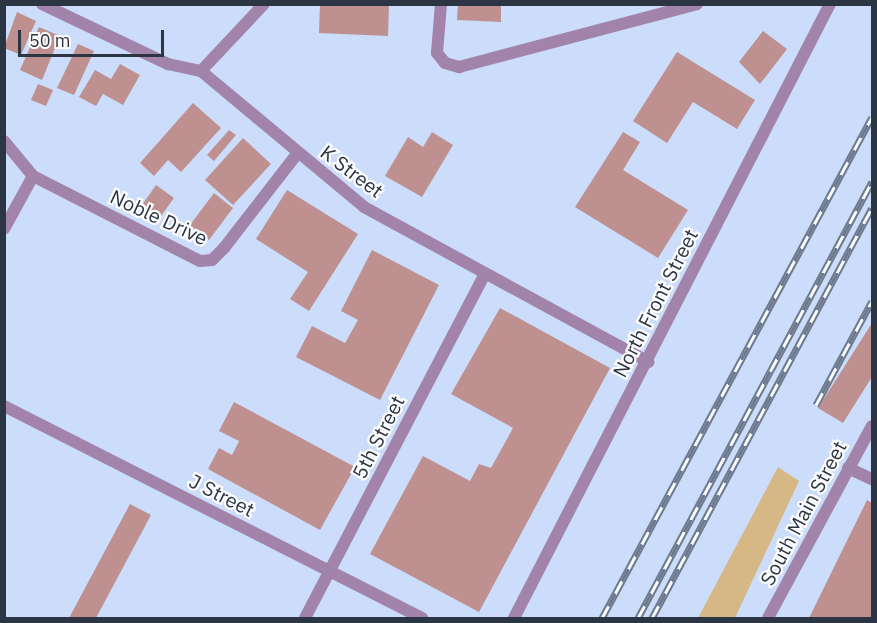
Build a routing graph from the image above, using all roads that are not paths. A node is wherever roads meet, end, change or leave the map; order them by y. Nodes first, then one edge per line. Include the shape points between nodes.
1 (42, 4) edge
2 (264, 4) edge
3 (441, 4) edge
4 (697, 4) edge
5 (830, 4) edge
6 (201, 71) junction
7 (4, 141) edge
8 (297, 154) junction
9 (33, 176) junction
10 (4, 229) edge
11 (485, 273) junction
12 (648, 362) junction
13 (4, 406) edge
14 (873, 426) edge
15 (848, 468) junction
16 (873, 479) edge
17 (330, 572) junction
18 (305, 618) edge
19 (422, 618) edge
20 (514, 618) edge
21 (768, 618) edge

1 - 6 street, K Street via 168,64
2 - 6 street
3 - 4 street via 437,52 445,63 459,67
5 - 12 street, North Front Street
6 - 8 street, K Street
7 - 9 street
8 - 9 street, Noble Drive via 224,248 212,260 200,261
8 - 11 street, K Street via 364,207
9 - 10 street
11 - 12 street, K Street
11 - 17 street, 5th Street
12 - 20 street, North Front Street
13 - 17 street, J Street
14 - 15 street, South Main Street
15 - 16 street
15 - 21 street, South Main Street
17 - 18 street, 5th Street
17 - 19 street, J Street

